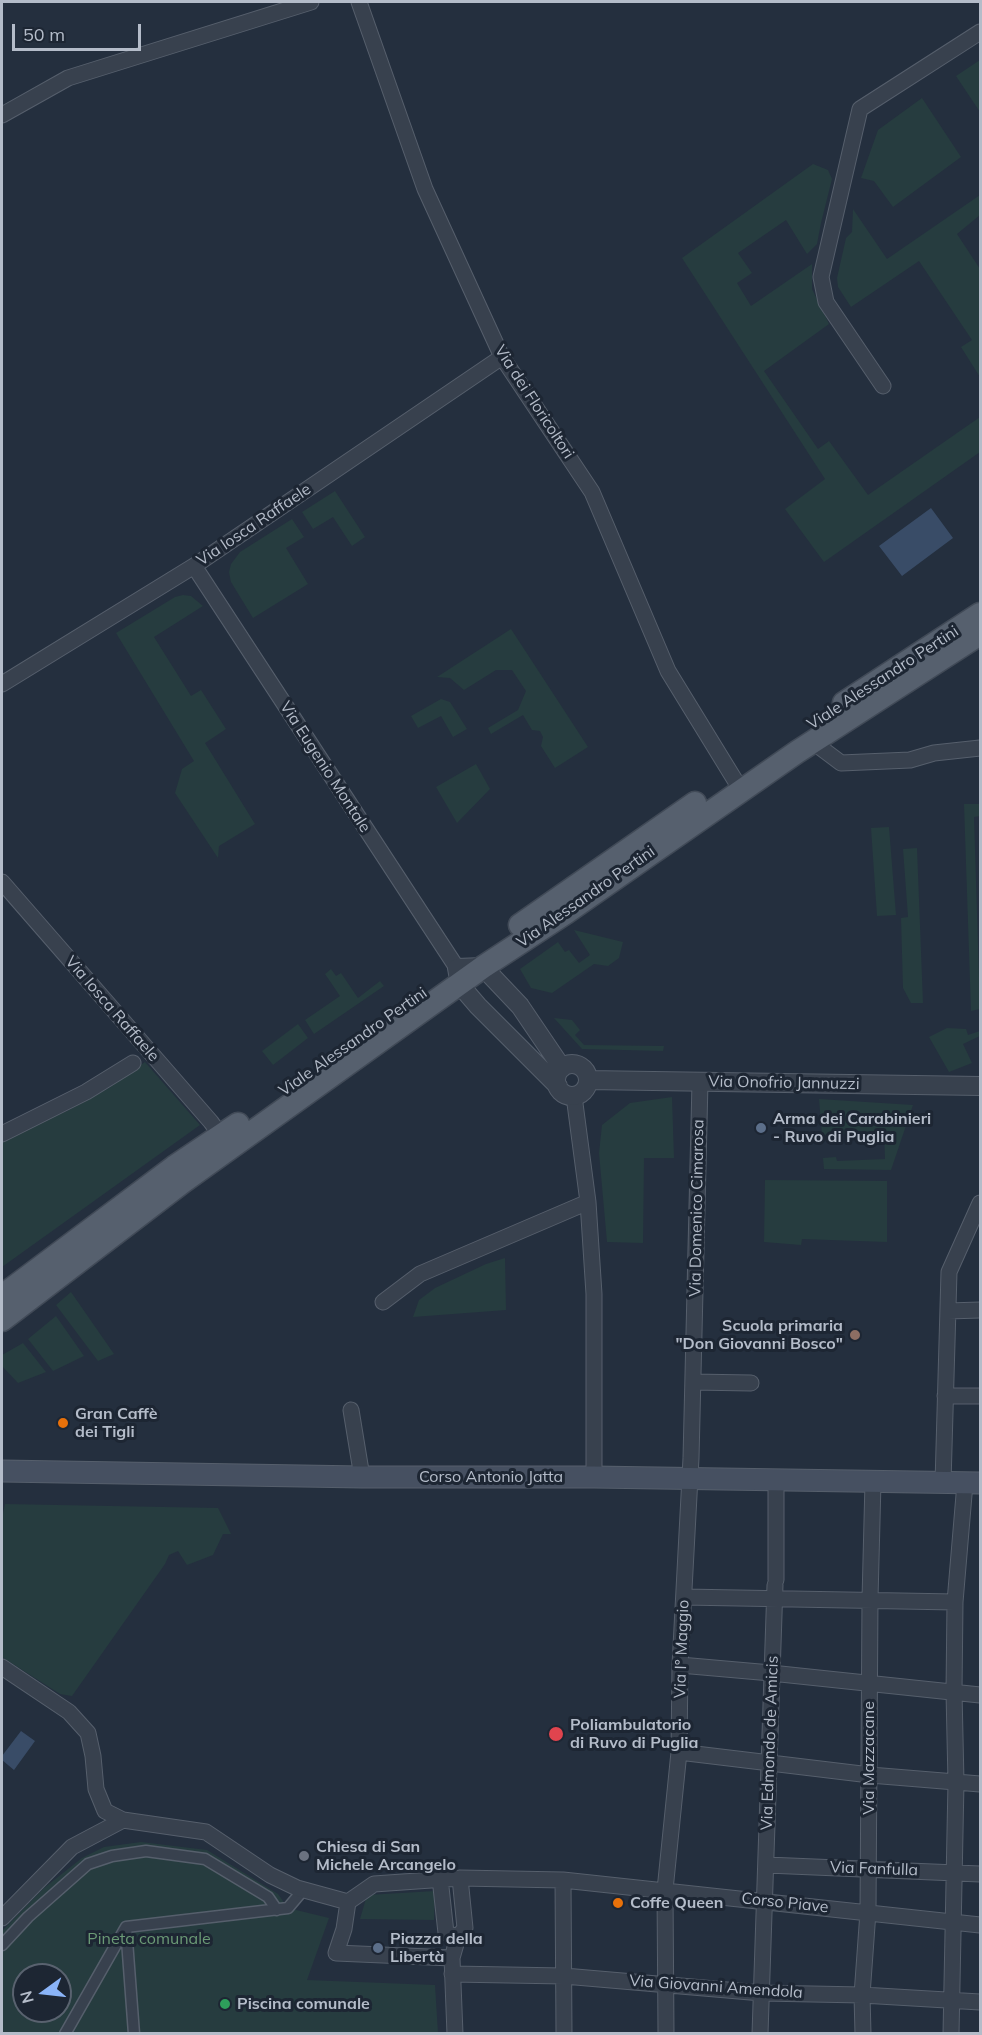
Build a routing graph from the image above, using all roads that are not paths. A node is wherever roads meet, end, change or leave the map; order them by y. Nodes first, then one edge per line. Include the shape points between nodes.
1 (311, 2) edge
2 (358, 2) edge
3 (981, 32) edge
4 (2, 115) edge
5 (502, 357) junction
6 (883, 386) dead end
7 (194, 566) junction
8 (981, 614) edge
9 (981, 634) edge
10 (2, 684) edge
11 (813, 742) junction
12 (790, 748) junction
13 (981, 748) edge
14 (737, 784) junction
15 (710, 802) junction
16 (2, 882) edge
17 (483, 967) junction
18 (459, 976) junction
19 (133, 1063) dead end
20 (562, 1068) junction
21 (588, 1080) junction
22 (700, 1082) junction
23 (981, 1086) edge
24 (566, 1091) junction
25 (2, 1134) edge
26 (221, 1136) junction
27 (588, 1202) junction
28 (981, 1203) edge
29 (975, 1228) edge
30 (2, 1296) edge
31 (382, 1302) dead end
32 (981, 1310) edge
33 (948, 1311) junction
34 (2, 1320) edge
35 (693, 1382) junction
36 (751, 1383) dead end
37 (945, 1396) junction
38 (981, 1396) edge
39 (351, 1410) dead end
40 (2, 1471) edge
41 (362, 1477) junction
42 (594, 1477) junction
43 (690, 1478) junction
44 (776, 1480) junction
45 (873, 1482) junction
46 (943, 1483) junction
47 (973, 1483) edge
48 (776, 1588) junction
49 (684, 1597) junction
50 (870, 1599) junction
51 (955, 1602) junction
52 (680, 1665) junction
53 (2, 1667) edge
54 (771, 1673) junction
55 (869, 1683) junction
56 (954, 1692) junction
57 (981, 1695) edge
58 (679, 1752) junction
59 (769, 1762) junction
60 (870, 1775) junction
61 (956, 1782) junction
62 (981, 1784) edge
63 (123, 1820) junction
64 (767, 1865) junction
65 (868, 1868) junction
66 (954, 1873) junction
67 (981, 1874) edge
68 (440, 1878) junction
69 (460, 1878) junction
70 (563, 1880) junction
71 (304, 1890) junction
72 (665, 1890) junction
73 (764, 1901) junction
74 (348, 1902) junction
75 (277, 1910) junction
76 (868, 1912) junction
77 (2, 1918) edge
78 (954, 1923) junction
79 (981, 1925) edge
80 (126, 1927) junction
81 (458, 1937) junction
82 (2, 1945) edge
83 (452, 1966) junction
84 (564, 1976) junction
85 (666, 1985) junction
86 (762, 1993) junction
87 (862, 1995) junction
88 (952, 2000) junction
89 (981, 2002) edge
90 (65, 2034) edge
91 (134, 2034) edge
92 (455, 2034) edge
93 (564, 2034) edge
94 (666, 2034) edge
95 (760, 2034) edge
96 (864, 2034) edge
97 (951, 2034) edge

1 - 4 street via 68,78
2 - 5 street, Via dei Floricoltori via 425,189
3 - 6 street via 860,109 821,277 826,302
5 - 7 street, Via Iosca Raffaele
5 - 14 street, Via dei Floricoltori via 592,492 668,671
7 - 10 street, Via Iosca Raffaele
7 - 18 street, Via Eugenio Montale
8 - 12 main road, Viale Alessandro Pertini
9 - 11 main road
11 - 12 main road
11 - 13 street via 841,763 910,760
12 - 14 main road
14 - 15 main road
15 - 17 main road, Via Alessandro Pertini via 567,912
15 - 18 main road, Viale Alessandro Pertini
16 - 26 street, Via Iosca Raffaele
17 - 18 main road, Via Alessandro Pertini
17 - 20 street via 520,1006
18 - 24 street via 478,1006
18 - 26 main road, Viale Alessandro Pertini
18 - 34 main road, Viale Alessandro Pertini
19 - 25 street via 86,1092
20 - 21 street via 572,1064 582,1067
20 - 24 street via 557,1076
21 - 22 street, Via Onofrio Jannuzzi
21 - 24 street via 585,1089
22 - 23 street, Via Onofrio Jannuzzi
22 - 35 street, Via Domenico Cimarosa
24 - 27 street
26 - 30 main road, Viale Alessandro Pertini
27 - 31 street via 420,1274
27 - 42 street via 594,1294
28 - 29 street
29 - 33 street via 949,1272
32 - 33 street
33 - 37 street
35 - 36 street
35 - 43 street, Via Domenico Cimarosa
37 - 38 street
37 - 46 street
39 - 41 street
40 - 41 main road, Corso Antonio Jatta
41 - 42 main road, Corso Antonio Jatta
42 - 43 main road, Corso Antonio Jatta
43 - 44 main road, Corso Antonio Jatta
43 - 49 street, Via I° Maggio
44 - 45 main road, Corso Antonio Jatta
44 - 48 street, Via Edmondo de Amicis
45 - 46 main road, Corso Antonio Jatta
45 - 50 street, Via Mazzacane
46 - 47 main road, Corso Antonio Jatta
47 - 51 street
48 - 49 street
48 - 50 street
48 - 54 street, Via Edmondo de Amicis
49 - 52 street, Via I° Maggio
50 - 51 street
50 - 55 street, Via Mazzacane
51 - 56 street
52 - 54 street
52 - 58 street, Via I° Maggio
53 - 63 street via 69,1712 88,1733 102,1804 105,1811
54 - 55 street
54 - 59 street, Via Edmondo de Amicis
55 - 56 street
55 - 60 street, Via Mazzacane
56 - 57 street
56 - 61 street
58 - 59 street
58 - 72 street, Via I° Maggio
59 - 60 street
59 - 64 street, Via Edmondo de Amicis
60 - 61 street
60 - 65 street, Via Mazzacane
61 - 62 street
61 - 66 street
63 - 71 street via 206,1832 270,1875
63 - 77 street via 72,1847
64 - 65 street, Via Fanfulla
64 - 73 street, Via Edmondo de Amicis
65 - 66 street, Via Fanfulla
65 - 76 street, Via Mazzacane
66 - 67 street, Via Fanfulla
66 - 78 street
68 - 69 street, Corso Piave
68 - 74 street, Corso Piave via 374,1884
68 - 81 street via 446,1933
69 - 70 street, Corso Piave
69 - 81 street via 465,1928
70 - 72 street, Corso Piave
70 - 84 street
71 - 74 street
71 - 75 street via 288,1908
72 - 73 street, Corso Piave
72 - 85 street, Via I° Maggio
73 - 76 street, Corso Piave
73 - 86 street, Via Edmondo de Amicis
74 - 83 street via 336,1953
75 - 80 street
75 - 82 street via 268,1897 205,1859 146,1851 88,1864
76 - 78 street, Corso Piave
76 - 87 street, Via Mazzacane
78 - 79 street, Corso Piave
78 - 88 street
80 - 90 street
80 - 91 street
81 - 83 street
83 - 84 street, Via Giovanni Amendola
83 - 92 street
84 - 85 street, Via Giovanni Amendola
84 - 93 street
85 - 86 street, Via Giovanni Amendola
85 - 94 street, Via I° Maggio
86 - 87 street, Via Giovanni Amendola
86 - 95 street, Via Edmondo de Amicis
87 - 88 street, Via Giovanni Amendola
87 - 96 street, Via Mazzacane
88 - 89 street, Via Giovanni Amendola
88 - 97 street

